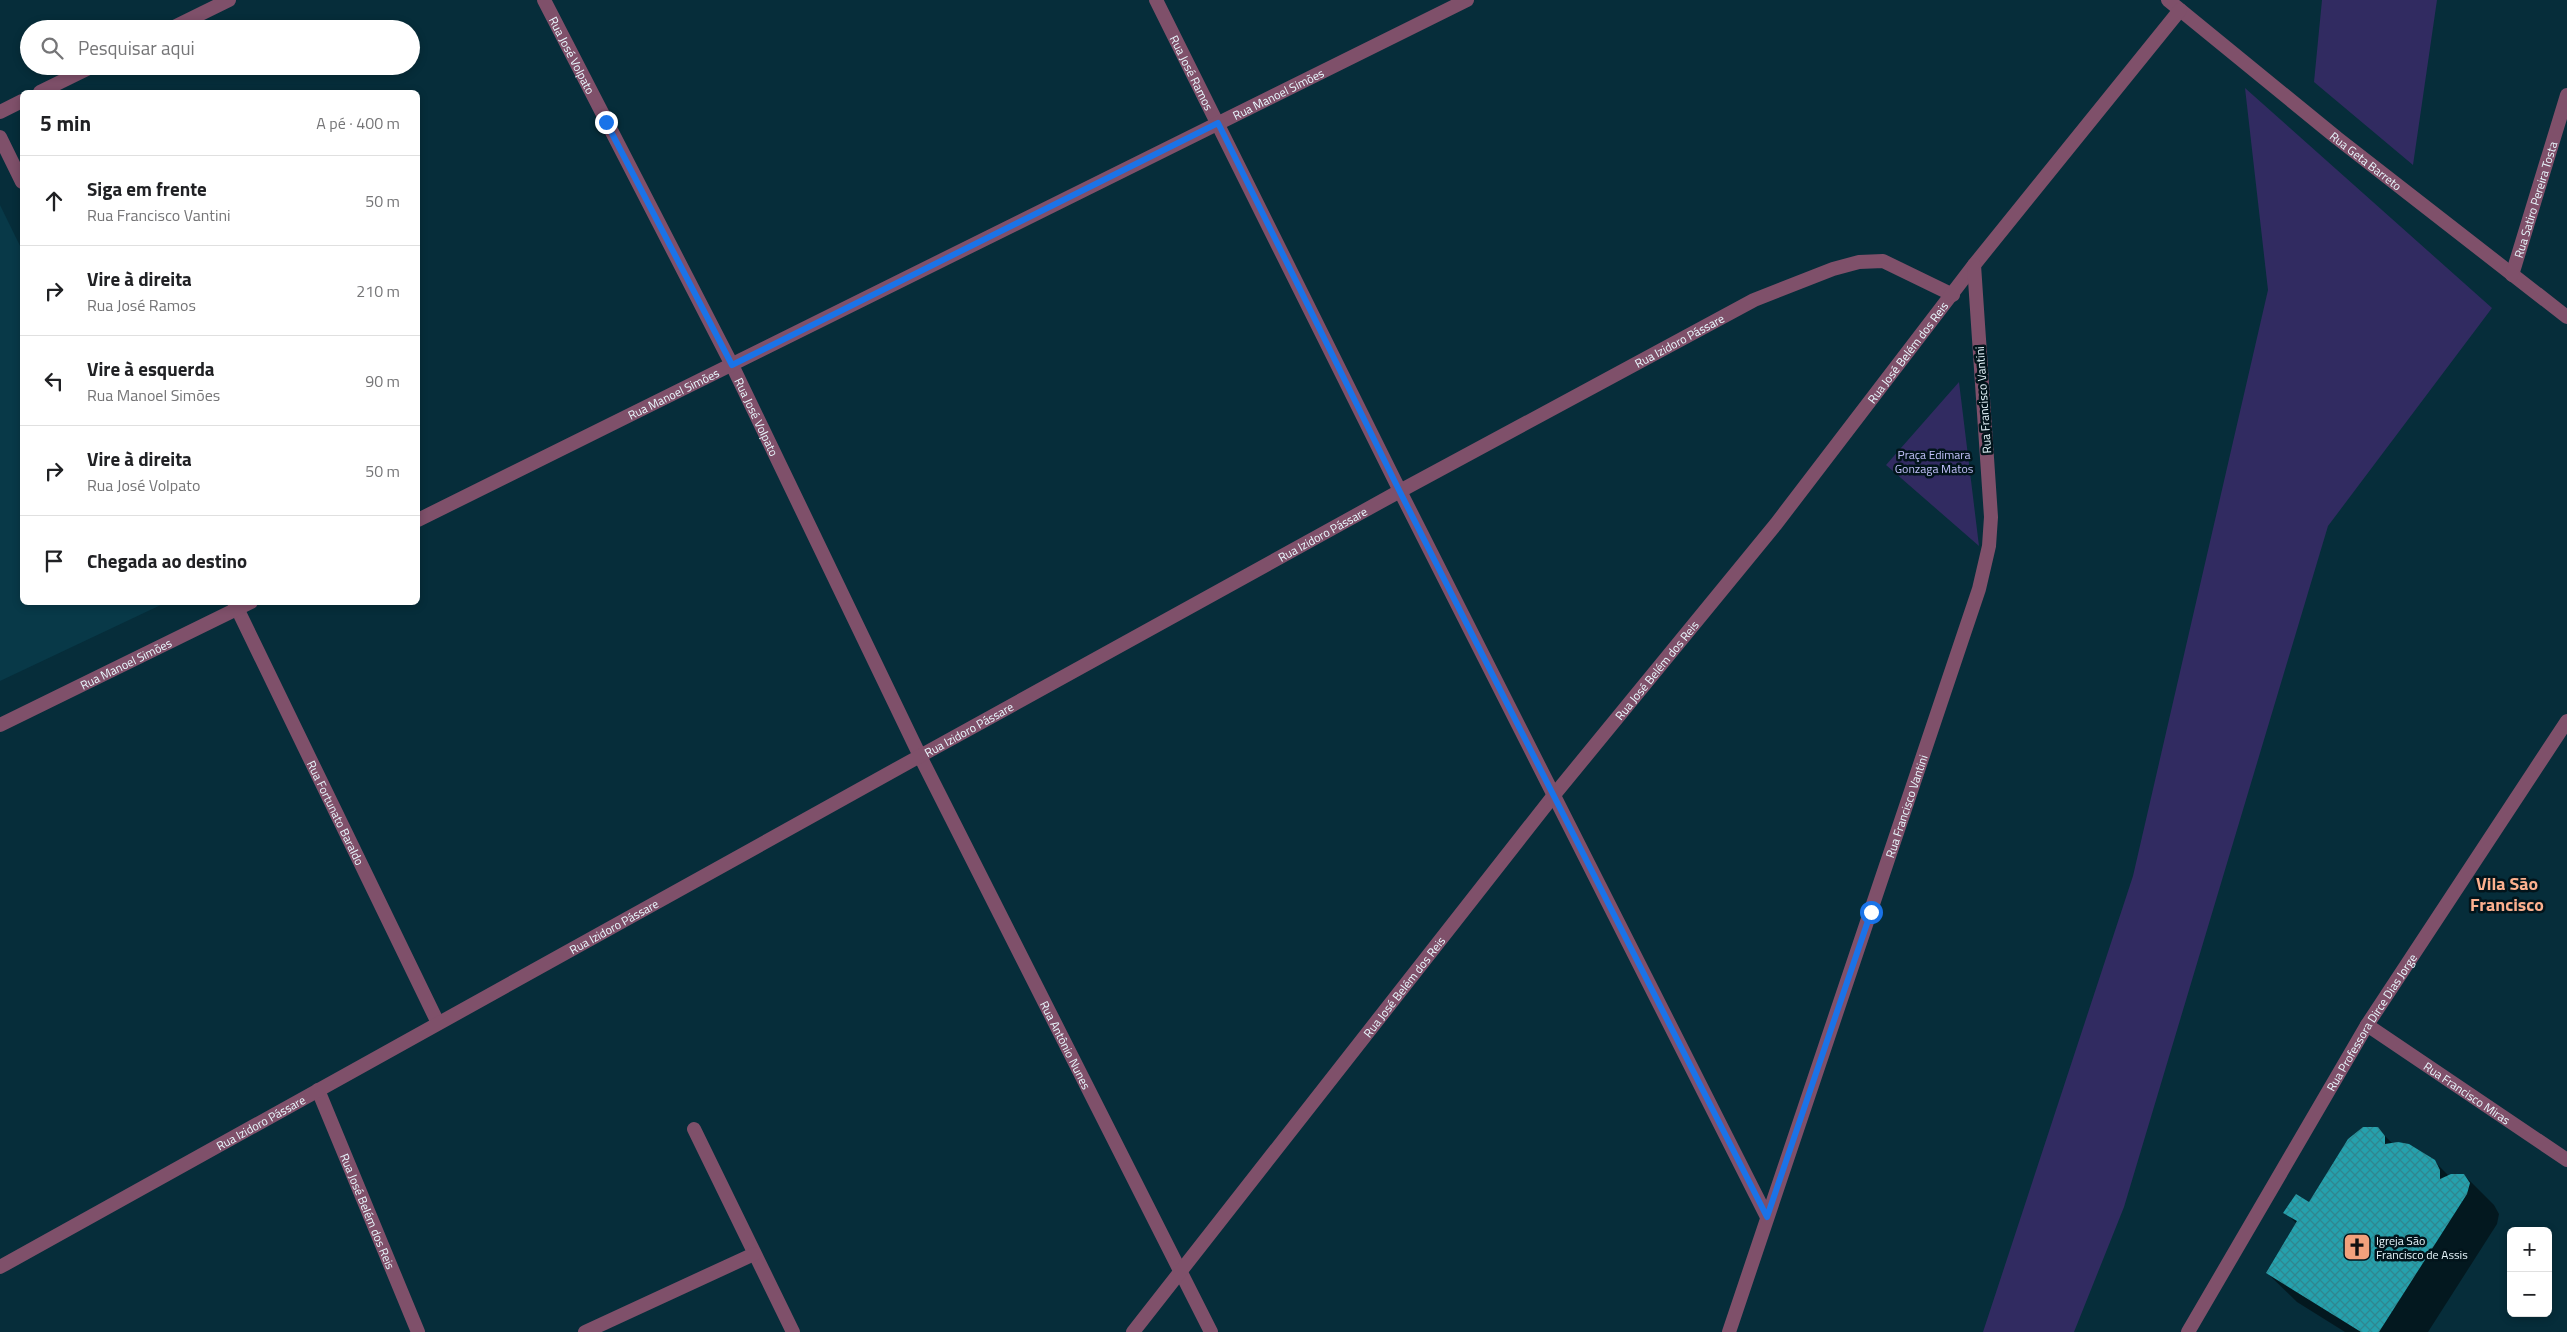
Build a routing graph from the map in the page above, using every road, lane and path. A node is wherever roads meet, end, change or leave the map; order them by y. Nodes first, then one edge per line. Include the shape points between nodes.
1 (229, 0) edge
2 (544, 0) edge
3 (1156, 0) edge
4 (1466, 0) edge
5 (2168, 0) edge
6 (2180, 10) junction
7 (188, 20) edge
8 (75, 75) edge
9 (44, 90) edge
10 (2567, 95) edge
11 (20, 102) edge
12 (0, 112) edge
13 (1218, 123) junction
14 (0, 137) edge
15 (20, 178) edge
16 (1974, 265) junction
17 (2512, 275) junction
18 (1953, 295) junction
19 (2567, 317) edge
20 (732, 365) junction
21 (1400, 492) junction
22 (420, 519) edge
23 (236, 606) edge
24 (2567, 721) edge
25 (0, 725) edge
26 (920, 756) junction
27 (1554, 795) junction
28 (438, 1023) junction
29 (2367, 1025) junction
30 (318, 1090) junction
31 (694, 1129) dead end
32 (2567, 1160) edge
33 (1767, 1217) junction
34 (754, 1254) junction
35 (0, 1267) edge
36 (1182, 1272) junction
37 (418, 1332) edge
38 (585, 1332) edge
39 (793, 1332) edge
40 (1133, 1332) edge
41 (1211, 1332) edge
42 (1729, 1332) edge
43 (2188, 1332) edge

1 - 7 street
2 - 20 street, Rua José Volpato
3 - 13 street, Rua José Ramos
4 - 13 street, Rua Manoel Simões
5 - 6 street, Rua Geta Barreto
6 - 16 street, Rua José Belém dos Reis
6 - 17 street, Rua Geta Barreto
8 - 9 street
10 - 17 street, Rua Satiro Pereira Tosta
11 - 12 street
13 - 20 street, Rua Manoel Simões
13 - 21 street, Rua José Ramos
14 - 15 street
16 - 18 street, Rua José Belém dos Reis
16 - 33 street, Rua Francisco Vantini via 1991,517 1985,563 1970,617
17 - 19 street, Rua Geta Barreto
18 - 21 street, Rua Izidoro Pássare via 1883,261 1859,262 1802,279 1754,300
18 - 27 street, Rua José Belém dos Reis via 1776,524
20 - 22 street, Rua Manoel Simões
20 - 26 street, Rua José Volpato
21 - 26 street, Rua Izidoro Pássare
21 - 27 street, Rua José Ramos
23 - 25 street, Rua Manoel Simões
23 - 28 street, Rua Fortunato Baraldo
24 - 29 street, Rua Professora Dirce Dias Jorge
26 - 28 street, Rua Izidoro Pássare
26 - 36 street, Rua Antônio Nunes
27 - 33 street, Rua José Ramos
27 - 36 street, Rua José Belém dos Reis
28 - 30 street, Rua Izidoro Pássare
29 - 32 street, Rua Francisco Miras
29 - 43 street, Rua Professora Dirce Dias Jorge
30 - 35 street, Rua Izidoro Pássare
30 - 37 street, Rua José Belém dos Reis
31 - 34 street
33 - 42 street, Rua Francisco Vantini
34 - 38 street
34 - 39 street
36 - 40 street, Rua José Belém dos Reis
36 - 41 street, Rua Antônio Nunes

